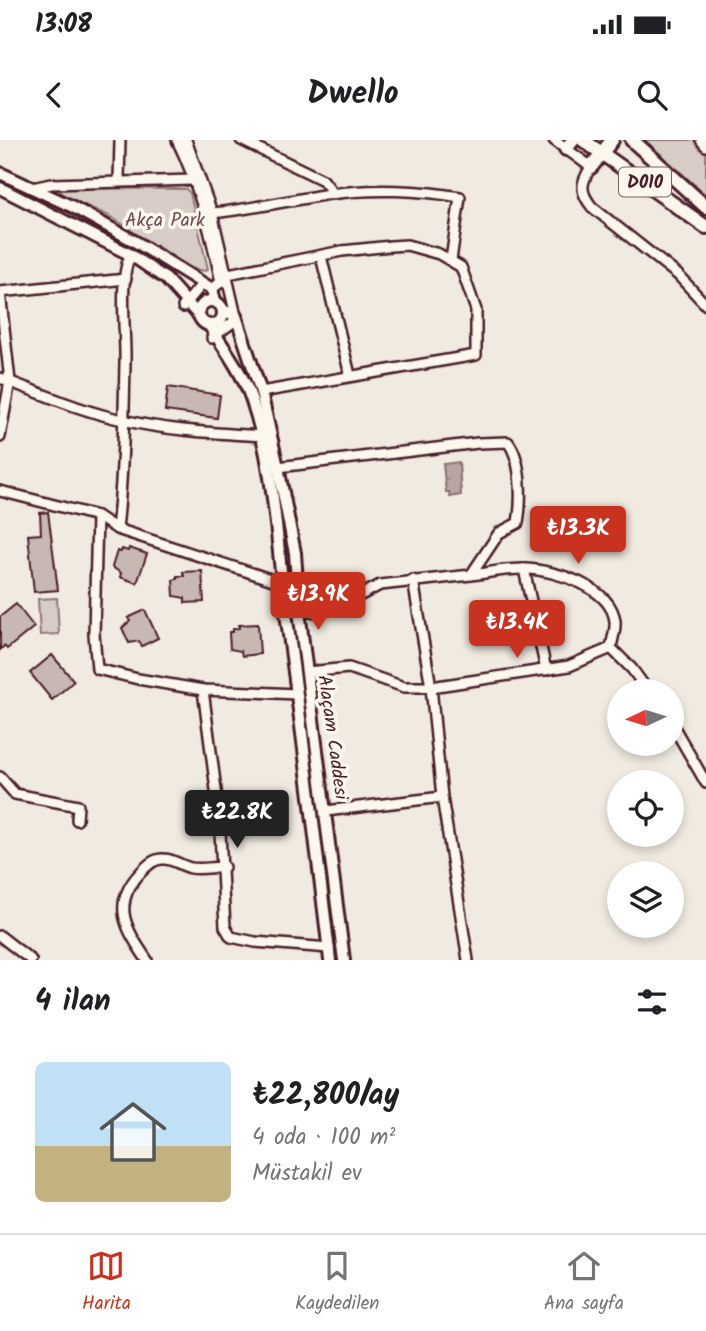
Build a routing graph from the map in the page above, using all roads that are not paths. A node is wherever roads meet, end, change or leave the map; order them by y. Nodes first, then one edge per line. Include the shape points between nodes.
1 (120, 140) edge
2 (177, 140) edge
3 (186, 140) edge
4 (241, 140) edge
5 (554, 140) edge
6 (583, 140) edge
7 (612, 140) edge
8 (632, 140) edge
9 (701, 140) edge
10 (569, 145) edge
11 (706, 146) edge
12 (602, 153) junction
13 (591, 167) junction
14 (0, 173) edge
15 (193, 180) junction
16 (119, 181) junction
17 (0, 188) edge
18 (32, 188) junction
19 (333, 193) junction
20 (706, 207) edge
21 (209, 214) junction
22 (706, 227) edge
23 (131, 255) junction
24 (321, 256) junction
25 (451, 260) junction
26 (220, 261) junction
27 (228, 274) junction
28 (126, 279) junction
29 (207, 286) junction
30 (0, 292) edge
31 (215, 301) junction
32 (185, 305) junction
33 (706, 305) edge
34 (223, 310) junction
35 (236, 318) junction
36 (204, 321) junction
37 (214, 337) junction
38 (350, 375) junction
39 (5, 380) edge
40 (261, 392) junction
41 (122, 420) junction
42 (262, 436) junction
43 (0, 437) edge
44 (278, 467) junction
45 (0, 491) edge
46 (97, 516) junction
47 (117, 529) junction
48 (524, 569) junction
49 (471, 575) junction
50 (413, 580) junction
51 (282, 583) junction
52 (299, 611) junction
53 (611, 648) junction
54 (546, 670) junction
55 (307, 672) junction
56 (639, 679) edge
57 (430, 687) junction
58 (203, 690) junction
59 (297, 694) junction
60 (684, 745) edge
61 (0, 777) edge
62 (706, 783) edge
63 (442, 797) junction
64 (326, 811) junction
65 (77, 820) dead end
66 (224, 867) junction
67 (0, 936) edge
68 (329, 948) junction
69 (31, 960) edge
70 (147, 960) edge
71 (330, 960) edge
72 (344, 960) edge
73 (468, 960) edge

1 - 16 street
2 - 15 street
3 - 21 street
4 - 19 street via 323,180
5 - 10 street
6 - 12 highway, D010
7 - 12 highway
8 - 20 highway, D010
9 - 11 street
10 - 13 street
12 - 13 highway
12 - 22 highway, D010
13 - 33 street via 581,186 592,206 678,275
14 - 18 main road
15 - 16 street
15 - 21 street
16 - 18 street
17 - 23 main road, Alaçam Caddesi
18 - 29 main road via 136,242
19 - 21 street
19 - 25 street via 460,197
21 - 26 street
23 - 28 street
23 - 32 main road, Alaçam Caddesi via 166,279
24 - 25 street via 407,245
24 - 27 street
24 - 38 street
25 - 38 street via 467,278 476,310 476,355
26 - 27 street
26 - 29 street via 222,282
27 - 35 street
28 - 30 street
28 - 41 street
29 - 31 main road
29 - 32 street
30 - 39 street
31 - 34 main road
31 - 36 main road via 199,309
32 - 36 main road, Alaçam Caddesi
34 - 35 main road
34 - 36 main road via 220,321
35 - 37 street
35 - 40 main road, Alaçam Caddesi
36 - 37 main road, Alaçam Caddesi
37 - 42 main road, Alaçam Caddesi via 234,362 251,396
38 - 40 street
39 - 41 street
39 - 43 street
40 - 44 main road, Alaçam Caddesi
41 - 42 street via 160,428
41 - 47 street
42 - 51 main road, Alaçam Caddesi
44 - 49 street via 374,453 508,442 517,464 518,523 499,533
44 - 52 main road, Alaçam Caddesi via 295,553
45 - 46 street
46 - 47 street
46 - 58 street via 93,634 97,669
47 - 51 street
48 - 49 street
48 - 53 street via 553,572 602,597 614,618
48 - 54 street
49 - 50 street
50 - 52 street via 380,585 338,607
50 - 57 street
51 - 59 main road, Alaçam Caddesi
52 - 55 main road, Alaçam Caddesi
53 - 54 street via 569,666
53 - 56 street
54 - 57 street
55 - 57 street via 349,667 404,687
55 - 64 main road, Alaçam Caddesi
57 - 63 street
58 - 59 street
58 - 66 street
59 - 68 main road, Alaçam Caddesi
60 - 62 street
61 - 65 street via 15,794 78,806
63 - 64 street
63 - 73 street
64 - 72 main road, Alaçam Caddesi
66 - 68 street via 225,927 231,937
66 - 70 street via 193,868 164,859 150,863 133,880 126,894 124,922
67 - 69 street
68 - 71 main road, Alaçam Caddesi

